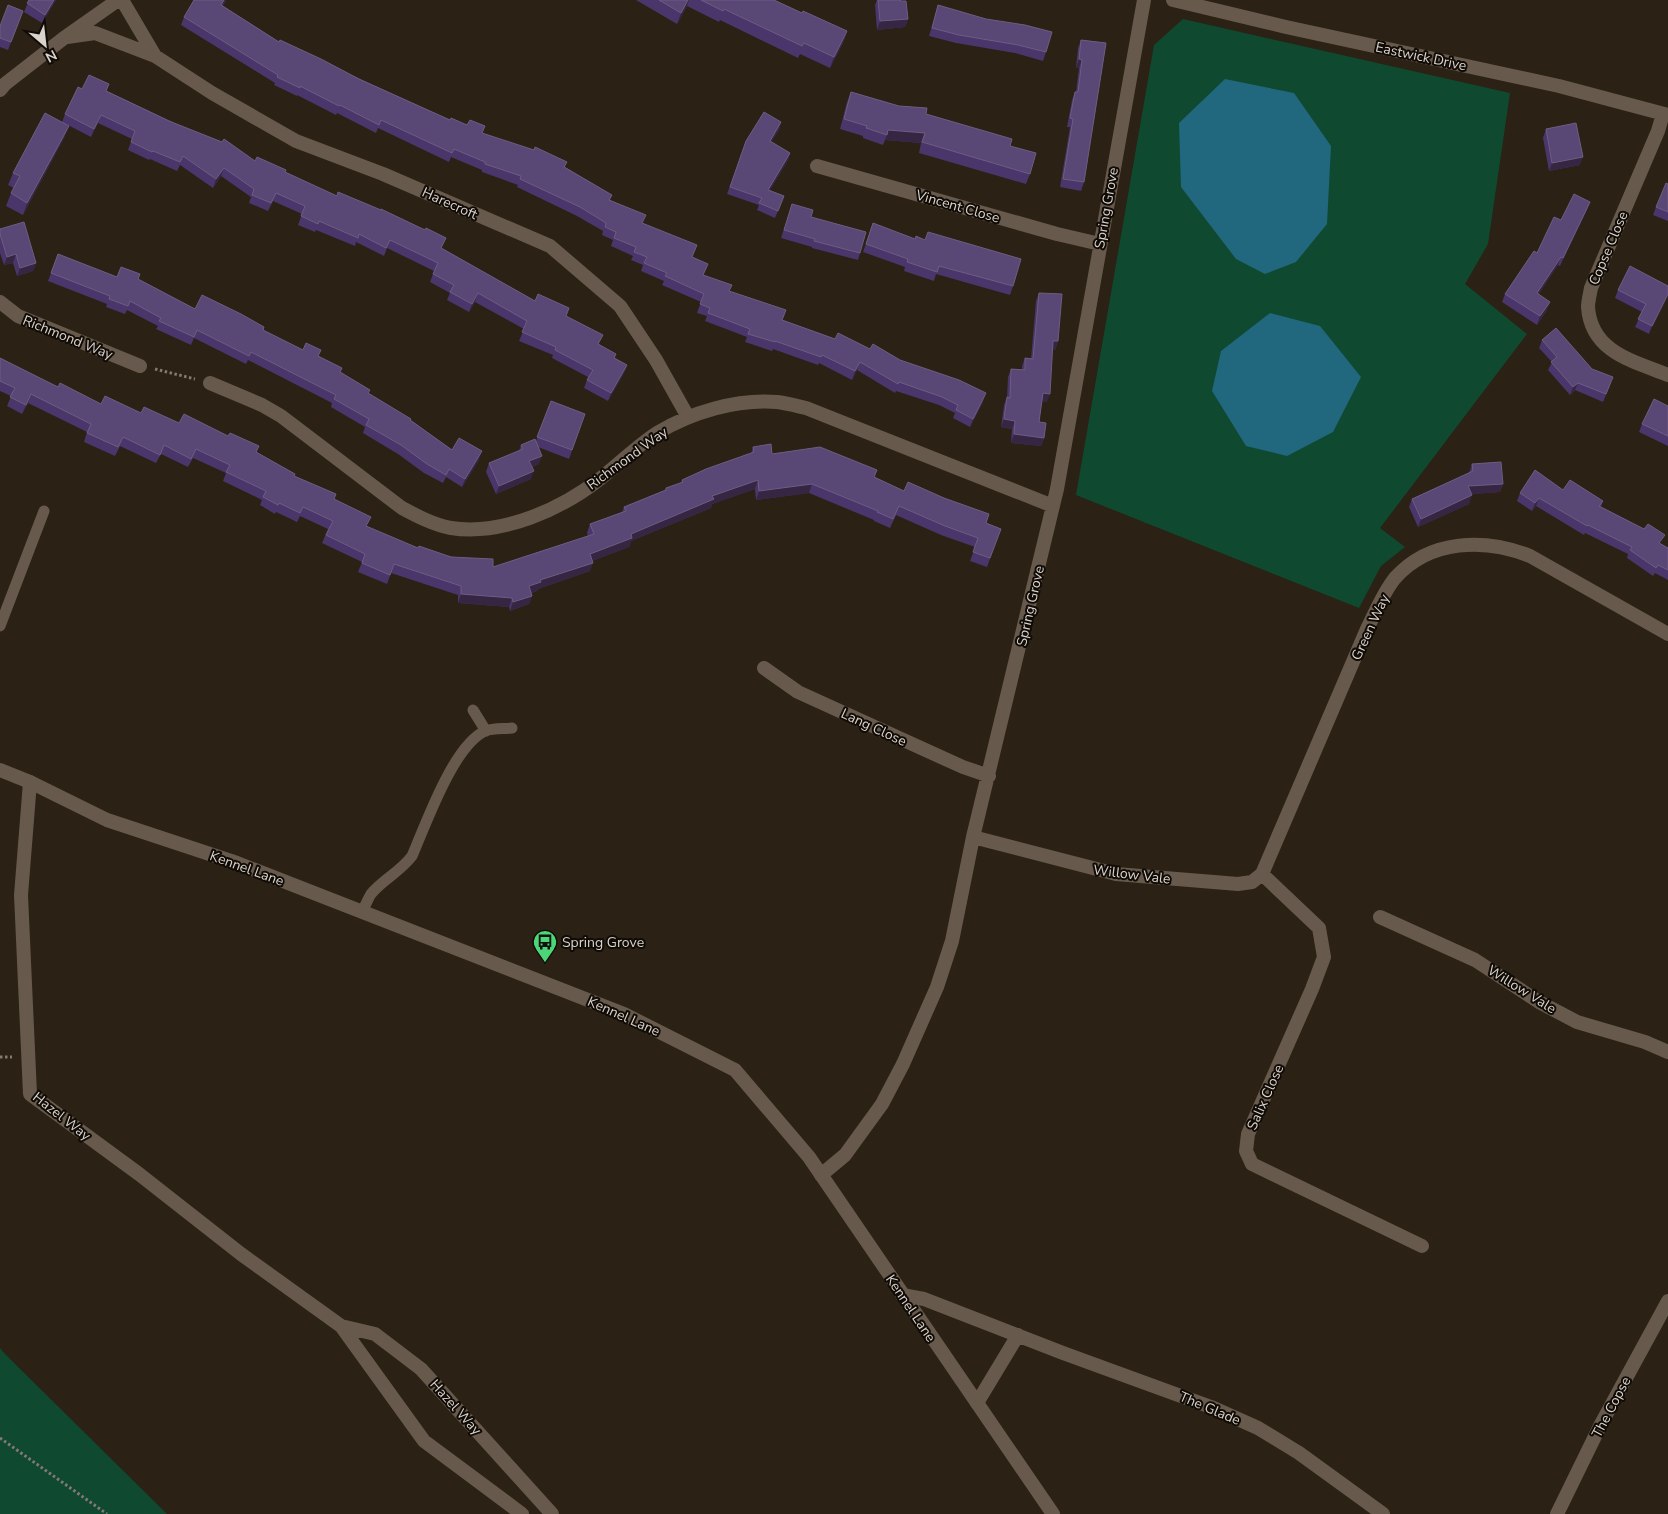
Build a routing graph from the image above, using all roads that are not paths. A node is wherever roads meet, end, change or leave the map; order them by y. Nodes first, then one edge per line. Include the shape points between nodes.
1 (118, 0) edge
2 (122, 0) edge
3 (1144, 0) edge
4 (1173, 0) edge
5 (64, 38) junction
6 (154, 56) junction
7 (0, 90) edge
8 (1666, 115) edge
9 (817, 166) dead end
10 (1100, 244) junction
11 (0, 302) edge
12 (140, 366) road end
13 (1668, 375) edge
14 (210, 383) road end
15 (688, 417) junction
16 (1053, 506) junction
17 (44, 511) dead end
18 (0, 626) edge
19 (1668, 634) edge
20 (764, 668) dead end
21 (473, 710) dead end
22 (512, 728) dead end
23 (486, 731) junction
24 (0, 770) edge
25 (989, 776) junction
26 (30, 782) junction
27 (973, 837) junction
28 (1262, 874) junction
29 (362, 912) junction
30 (1380, 917) dead end
31 (1668, 1052) edge
32 (821, 1175) junction
33 (1422, 1246) dead end
34 (902, 1295) junction
35 (1668, 1301) edge
36 (341, 1326) junction
37 (1018, 1335) junction
38 (977, 1403) junction
39 (522, 1514) edge
40 (552, 1514) edge
41 (1053, 1514) edge
42 (1383, 1514) edge
43 (1556, 1514) edge

1 - 5 street
2 - 6 street, Harecroft
3 - 10 street, Spring Grove
4 - 8 street, Eastwick Drive via 1559,86
5 - 6 street, Harecroft via 95,33
5 - 7 street
6 - 15 street, Harecroft via 296,141 383,174 550,246 620,306
8 - 13 street, Copse Close via 1591,288 1588,306 1592,326 1602,343 1618,354
9 - 10 street, Vincent Close
10 - 16 street, Spring Grove
11 - 12 street, Richmond Way via 18,316
14 - 15 street, Richmond Way via 281,416 402,508 449,528 476,531 536,516 570,499 657,433
15 - 16 street, Richmond Way via 750,402 778,402 806,408
16 - 25 street, Spring Grove
17 - 18 lane
19 - 28 street, Green Way via 1513,549 1456,545 1413,563 1383,595
20 - 25 street, Lang Close via 798,692
21 - 23 lane
22 - 23 lane
23 - 29 lane via 456,760 412,856 371,895
24 - 26 street, Kennel Lane
25 - 27 street, Spring Grove
26 - 29 street, Kennel Lane via 107,820 237,863
26 - 36 street, Hazel Way via 21,895 30,1094
27 - 28 street, Willow Vale via 1116,874 1238,884 1252,882
27 - 32 street, Spring Grove via 952,941 937,987 903,1064 882,1104 845,1154
28 - 33 street, Salix Close via 1319,928 1324,957 1248,1134 1246,1151 1252,1164
29 - 32 street, Kennel Lane via 624,1014 735,1070
30 - 31 street, Willow Vale via 1475,960 1539,1002 1577,1022
32 - 34 street, Kennel Lane
34 - 37 street, The Glade via 924,1299
34 - 38 street, Kennel Lane
35 - 43 street, The Copse
36 - 39 street, Hazel Way via 424,1441
36 - 40 street, Hazel Way via 375,1334 421,1369
37 - 38 street
37 - 42 street, The Glade via 1212,1407 1258,1428 1299,1453
38 - 41 street, Kennel Lane

